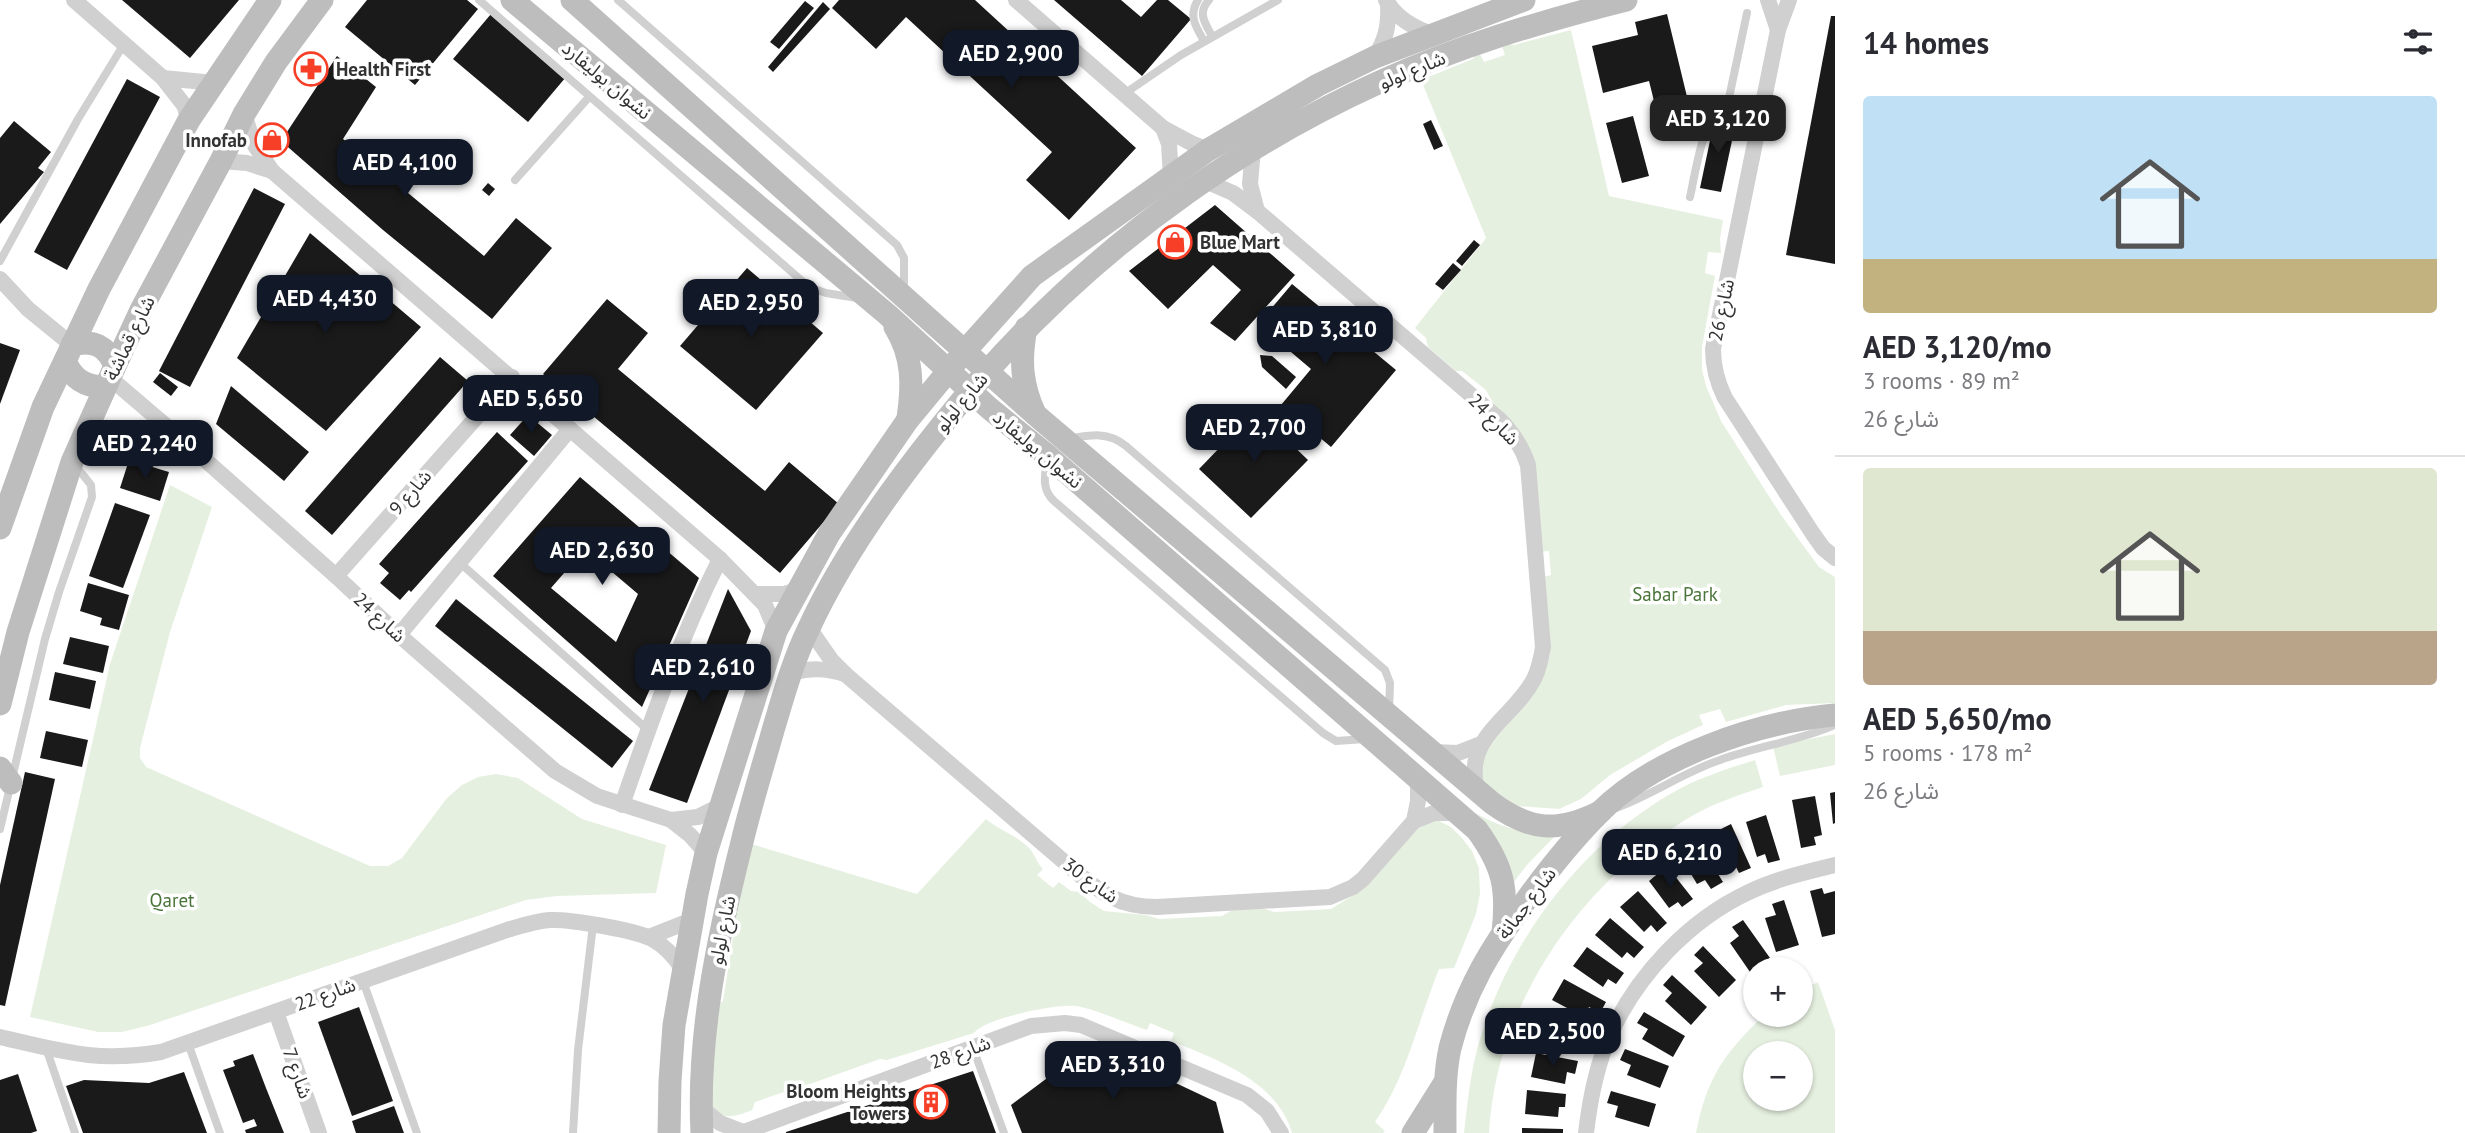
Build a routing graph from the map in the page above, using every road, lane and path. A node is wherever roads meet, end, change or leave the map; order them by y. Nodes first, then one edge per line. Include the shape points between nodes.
1 (74, 0) edge
2 (270, 0) edge
3 (323, 0) edge
4 (479, 0) edge
5 (512, 0) edge
6 (572, 0) edge
7 (618, 0) edge
8 (1016, 0) edge
9 (1198, 0) edge
10 (1209, 0) edge
11 (1278, 0) edge
12 (1524, 0) edge
13 (1626, 0) edge
14 (1768, 0) edge
15 (1789, 0) edge
16 (1387, 2) edge
17 (1486, 13) junction
18 (1747, 13) dead end
19 (1778, 30) junction
20 (1431, 34) junction
21 (1493, 37) junction
22 (1208, 39) junction
23 (124, 44) junction
24 (1375, 57) junction
25 (163, 78) junction
26 (214, 83) junction
27 (1124, 94) junction
28 (589, 97) junction
29 (1726, 112) junction
30 (244, 114) junction
31 (1760, 118) junction
32 (189, 120) junction
33 (1163, 128) junction
34 (1253, 148) junction
35 (1208, 150) junction
36 (221, 161) junction
37 (272, 171) junction
38 (1171, 177) junction
39 (514, 180) dead end
40 (1203, 180) junction
41 (1690, 197) dead end
42 (1257, 211) junction
43 (0, 261) edge
44 (0, 279) edge
45 (887, 304) junction
46 (1026, 328) junction
47 (964, 352) junction
48 (68, 353) junction
49 (949, 370) junction
50 (986, 372) junction
51 (110, 377) junction
52 (512, 377) junction
53 (969, 390) junction
54 (1037, 416) junction
55 (907, 421) junction
56 (570, 429) junction
57 (1056, 448) junction
58 (72, 462) junction
59 (0, 527) edge
60 (1835, 558) edge
61 (720, 559) junction
62 (458, 561) junction
63 (336, 576) junction
64 (798, 590) junction
65 (756, 594) junction
66 (808, 628) junction
67 (776, 631) junction
68 (399, 635) junction
69 (791, 673) junction
70 (845, 674) junction
71 (0, 704) edge
72 (1389, 714) junction
73 (1835, 715) edge
74 (1835, 725) edge
75 (648, 730) junction
76 (1481, 744) junction
77 (1433, 752) junction
78 (5, 775) edge
79 (1418, 779) junction
80 (1477, 789) junction
81 (622, 805) junction
82 (722, 805) junction
83 (1600, 812) junction
84 (1457, 813) junction
85 (671, 820) junction
86 (1414, 821) junction
87 (0, 829) edge
88 (706, 853) junction
89 (1835, 865) edge
90 (692, 920) junction
91 (593, 925) junction
92 (1503, 932) junction
93 (649, 937) junction
94 (683, 970) junction
95 (363, 981) junction
96 (276, 1012) junction
97 (0, 1037) edge
98 (188, 1043) junction
99 (46, 1048) junction
100 (973, 1048) junction
101 (1446, 1079) junction
102 (700, 1107) junction
103 (742, 1132) edge
104 (75, 1133) edge
105 (220, 1133) edge
106 (319, 1133) edge
107 (417, 1133) edge
108 (573, 1133) edge
109 (669, 1133) edge
110 (702, 1133) edge
111 (1004, 1133) edge
112 (1281, 1133) edge
113 (1413, 1133) edge
114 (1445, 1133) edge
115 (1586, 1133) edge

1 - 23 street
2 - 26 street
3 - 30 street, شارع قماشة
4 - 28 lane
5 - 45 street, نشوان بوليفارد
6 - 45 street, نشوان بوليفارد
7 - 45 lane via 897,245 905,265
8 - 27 street
9 - 22 lane via 1193,19
10 - 22 lane via 1202,7
11 - 22 lane
12 - 17 street, شارع لولو
13 - 21 street, شارع لولو
14 - 19 street, شارع 26
15 - 19 street, شارع 26
16 - 20 street via 1400,18
16 - 24 street via 1387,32
17 - 20 street, شارع لولو
17 - 21 street
18 - 29 lane
19 - 31 street, شارع 26
20 - 24 street, شارع لولو
21 - 34 street, شارع لولو via 1326,108
22 - 27 lane
23 - 25 street
23 - 43 lane
24 - 35 street, شارع لولو
25 - 26 street
25 - 32 street via 184,105
26 - 32 street
27 - 33 street
28 - 39 lane
28 - 45 lane via 808,287
29 - 31 lane
29 - 41 lane via 1713,116 1708,126
30 - 36 street, شارع قماشة
30 - 37 street via 254,144
31 - 60 street, شارع 26 via 1714,341 1713,367 1725,398 1813,534
32 - 48 street
33 - 35 street
33 - 38 street
34 - 40 street, شارع لولو
34 - 42 street via 1250,184
35 - 38 street, شارع لولو
36 - 37 street
36 - 51 street, شارع قماشة
37 - 52 street
38 - 47 street, شارع لولو via 1032,276
40 - 42 street, شارع 24 via 1233,193
40 - 46 street, شارع لولو via 1109,252
42 - 76 street, شارع 24 via 1499,419 1522,447 1528,465 1543,648 1533,680
44 - 48 street
45 - 47 street, نشوان بوليفارد
45 - 49 street, نشوان بوليفارد
45 - 55 street via 911,365
46 - 50 street, شارع لولو
46 - 54 street via 1022,373
47 - 49 street, شارع لولو
47 - 50 street, نشوان بوليفارد
48 - 51 street via 76,379 95,387
48 - 51 street via 83,342 104,348 111,356
48 - 59 street via 43,407
49 - 53 street, نشوان بوليفارد
49 - 55 street, شارع لولو
50 - 53 street, شارع لولو
50 - 54 street, نشوان بوليفارد
51 - 58 street, شارع قماشة
51 - 63 street, شارع 24
52 - 56 street
52 - 63 street, شارع 9
53 - 57 street, نشوان بوليفارد
53 - 66 street, شارع لولو via 900,477
54 - 57 street, نشوان بوليفارد
55 - 64 street, شارع لولو via 829,534
56 - 61 street
56 - 62 street
57 - 72 street, نشوان بوليفارد
57 - 72 lane via 1101,435 1119,440 1385,670 1390,682
57 - 79 street, نشوان بوليفارد
58 - 71 street, شارع قماشة
58 - 78 lane via 90,485 92,497
61 - 65 street
61 - 75 street
62 - 68 street
62 - 75 lane
63 - 68 street, شارع 24
64 - 65 street
64 - 67 street, شارع لولو
65 - 67 street
66 - 69 street, شارع لولو
66 - 70 street, شارع 30
67 - 82 street, شارع لولو
68 - 81 street, شارع 24 via 555,771
69 - 70 street via 808,668
69 - 102 street, شارع لولو via 753,799 717,948
70 - 86 street, شارع 30 via 1077,873 1123,904 1157,907 1342,894 1363,879
72 - 77 street, نشوان بوليفارد
73 - 83 street, شارع جمانة via 1772,725 1685,755
74 - 83 lane via 1717,761 1634,801
75 - 81 street
76 - 77 street via 1458,753
76 - 80 street, شارع 24 via 1473,766
77 - 80 street, نشوان بوليفارد
78 - 87 lane
79 - 84 street, نشوان بوليفارد
79 - 86 street
80 - 83 street, نشوان بوليفارد via 1510,816 1533,825 1556,827
81 - 85 street, شارع 24
82 - 85 street, شارع 24 via 698,817
82 - 88 street, شارع لولو
83 - 92 street, شارع جمانة
84 - 86 street via 1434,813
84 - 92 street, نشوان بوليفارد via 1477,830 1503,878
85 - 88 street, شارع 24
88 - 90 street, شارع لولو
89 - 115 street via 1748,892 1705,918 1666,952 1635,991 1610,1035 1594,1082
90 - 93 street
90 - 94 street, شارع لولو
91 - 93 street, شارع 22
91 - 95 street, شارع 22 via 561,920 528,923
91 - 108 lane
92 - 101 street, شارع جمانة via 1461,1009
93 - 94 street, شارع 22
94 - 109 street, شارع لولو via 674,1025
95 - 96 street, شارع 22
95 - 107 lane
96 - 98 street, شارع 22
96 - 106 street, شارع 7
97 - 99 street, شارع 22
98 - 99 street, شارع 22 via 103,1058
98 - 105 lane
99 - 104 lane
100 - 103 street, شارع 28
100 - 111 lane
100 - 112 street, شارع 28 via 1031,1026 1081,1025 1247,1095
101 - 113 street
101 - 114 street, شارع جمانة
102 - 103 street, شارع 28 via 720,1123
102 - 110 street, شارع لولو

